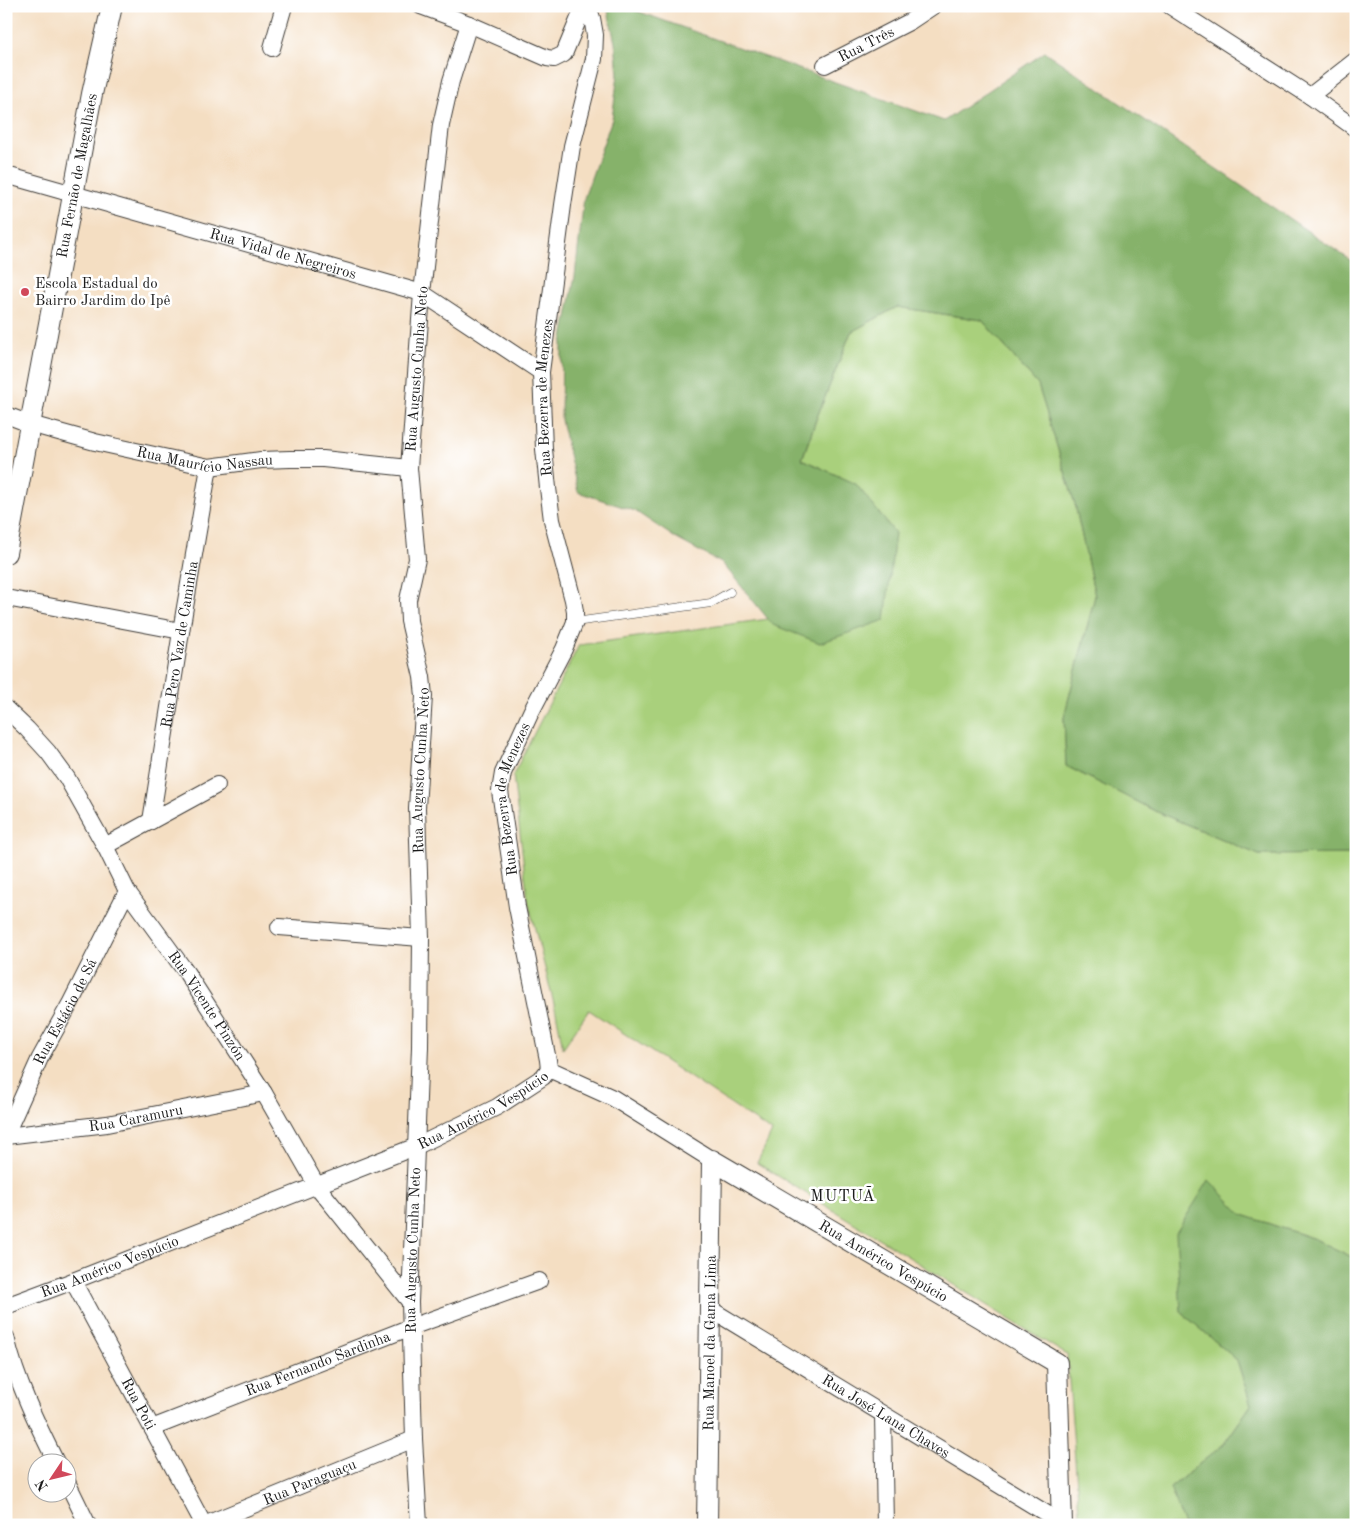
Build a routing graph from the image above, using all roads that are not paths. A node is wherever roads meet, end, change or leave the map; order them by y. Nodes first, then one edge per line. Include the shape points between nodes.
1 (112, 6) edge
2 (284, 6) edge
3 (421, 6) edge
4 (584, 6) edge
5 (588, 6) edge
6 (933, 6) edge
7 (1170, 6) edge
8 (470, 24) junction
9 (272, 48) dead end
10 (1356, 60) edge
11 (825, 65) dead end
12 (1310, 96) junction
13 (1356, 129) edge
14 (6, 175) edge
15 (73, 193) junction
16 (422, 293) junction
17 (541, 372) junction
18 (6, 415) edge
19 (30, 424) junction
20 (209, 467) junction
21 (409, 468) junction
22 (6, 553) edge
23 (730, 592) dead end
24 (6, 598) edge
25 (575, 622) junction
26 (181, 631) junction
27 (6, 709) edge
28 (217, 785) dead end
29 (151, 821) junction
30 (105, 846) junction
31 (127, 891) junction
32 (279, 927) dead end
33 (421, 938) junction
34 (549, 1069) junction
35 (264, 1093) junction
36 (6, 1135) edge
37 (416, 1146) junction
38 (712, 1160) junction
39 (316, 1186) junction
40 (73, 1281) junction
41 (539, 1281) dead end
42 (410, 1302) junction
43 (6, 1306) edge
44 (710, 1309) junction
45 (411, 1327) junction
46 (6, 1337) edge
47 (884, 1416) junction
48 (152, 1428) junction
49 (414, 1440) junction
50 (52, 1454) edge
51 (78, 1504) edge
52 (705, 1523) edge
53 (1062, 1524) edge
54 (88, 1525) edge
55 (204, 1525) edge
56 (419, 1525) edge
57 (885, 1525) edge

1 - 15 street, Rua Fernão de Magalhães
2 - 9 street
3 - 8 street
4 - 8 street via 564,54 554,59
5 - 17 street, Rua Bezerra de Menezes via 595,35 594,59 572,146
6 - 11 street, Rua Três via 909,22
7 - 12 street
8 - 16 street, Rua Augusto Cunha Neto via 441,125
10 - 12 street
12 - 13 street
14 - 15 street, Rua Vidal de Negreiros
15 - 16 street, Rua Vidal de Negreiros
15 - 19 street, Rua Fernão de Magalhães
16 - 17 street, Rua Vidal de Negreiros
16 - 21 street, Rua Augusto Cunha Neto
17 - 25 street, Rua Bezerra de Menezes via 544,449 552,520 573,600
18 - 19 street, Rua Maurício Nassau
19 - 20 street, Rua Maurício Nassau
19 - 22 street, Rua Fernão de Magalhães
20 - 21 street, Rua Maurício Nassau via 261,460 323,459
20 - 26 street, Rua Pero Vaz de Caminha
21 - 33 street, Rua Augusto Cunha Neto via 417,558 408,600 409,621 424,696 417,808
23 - 25 lane via 711,603
24 - 26 street
25 - 34 street, Rua Bezerra de Menezes via 503,773 500,791 517,907
26 - 29 street, Rua Pero Vaz de Caminha
27 - 30 street, Rua Vicente Pinzón via 38,741 67,778
28 - 29 street
29 - 30 street
30 - 31 street, Rua Vicente Pinzón
31 - 35 street, Rua Vicente Pinzón via 186,972
31 - 36 street, Rua Estácio de Sá via 40,1058
32 - 33 street
33 - 37 street, Rua Augusto Cunha Neto
34 - 37 street, Rua Américo Vespúcio via 543,1077 497,1107
34 - 38 street, Rua Américo Vespúcio via 613,1098
35 - 36 street, Rua Caramuru via 107,1124
35 - 39 street, Rua Vicente Pinzón
37 - 39 street, Rua Américo Vespúcio
37 - 42 street, Rua Augusto Cunha Neto
38 - 44 street, Rua Manoel da Gama Lima
38 - 53 street, Rua Américo Vespúcio via 1057,1363
39 - 40 street, Rua Américo Vespúcio
39 - 42 street, Rua Vicente Pinzón
40 - 43 street, Rua Américo Vespúcio
40 - 48 street, Rua Poti
41 - 45 street, Rua Fernando Sardinha
42 - 45 street, Rua Augusto Cunha Neto
44 - 47 street, Rua José Lana Chaves
44 - 52 street, Rua Manoel da Gama Lima
45 - 48 street, Rua Fernando Sardinha
45 - 49 street, Rua Augusto Cunha Neto
46 - 50 street via 24,1390
47 - 53 street, Rua José Lana Chaves
47 - 57 street
48 - 55 street, Rua Poti
49 - 55 street, Rua Paraguaçu
49 - 56 street, Rua Augusto Cunha Neto
51 - 54 street

